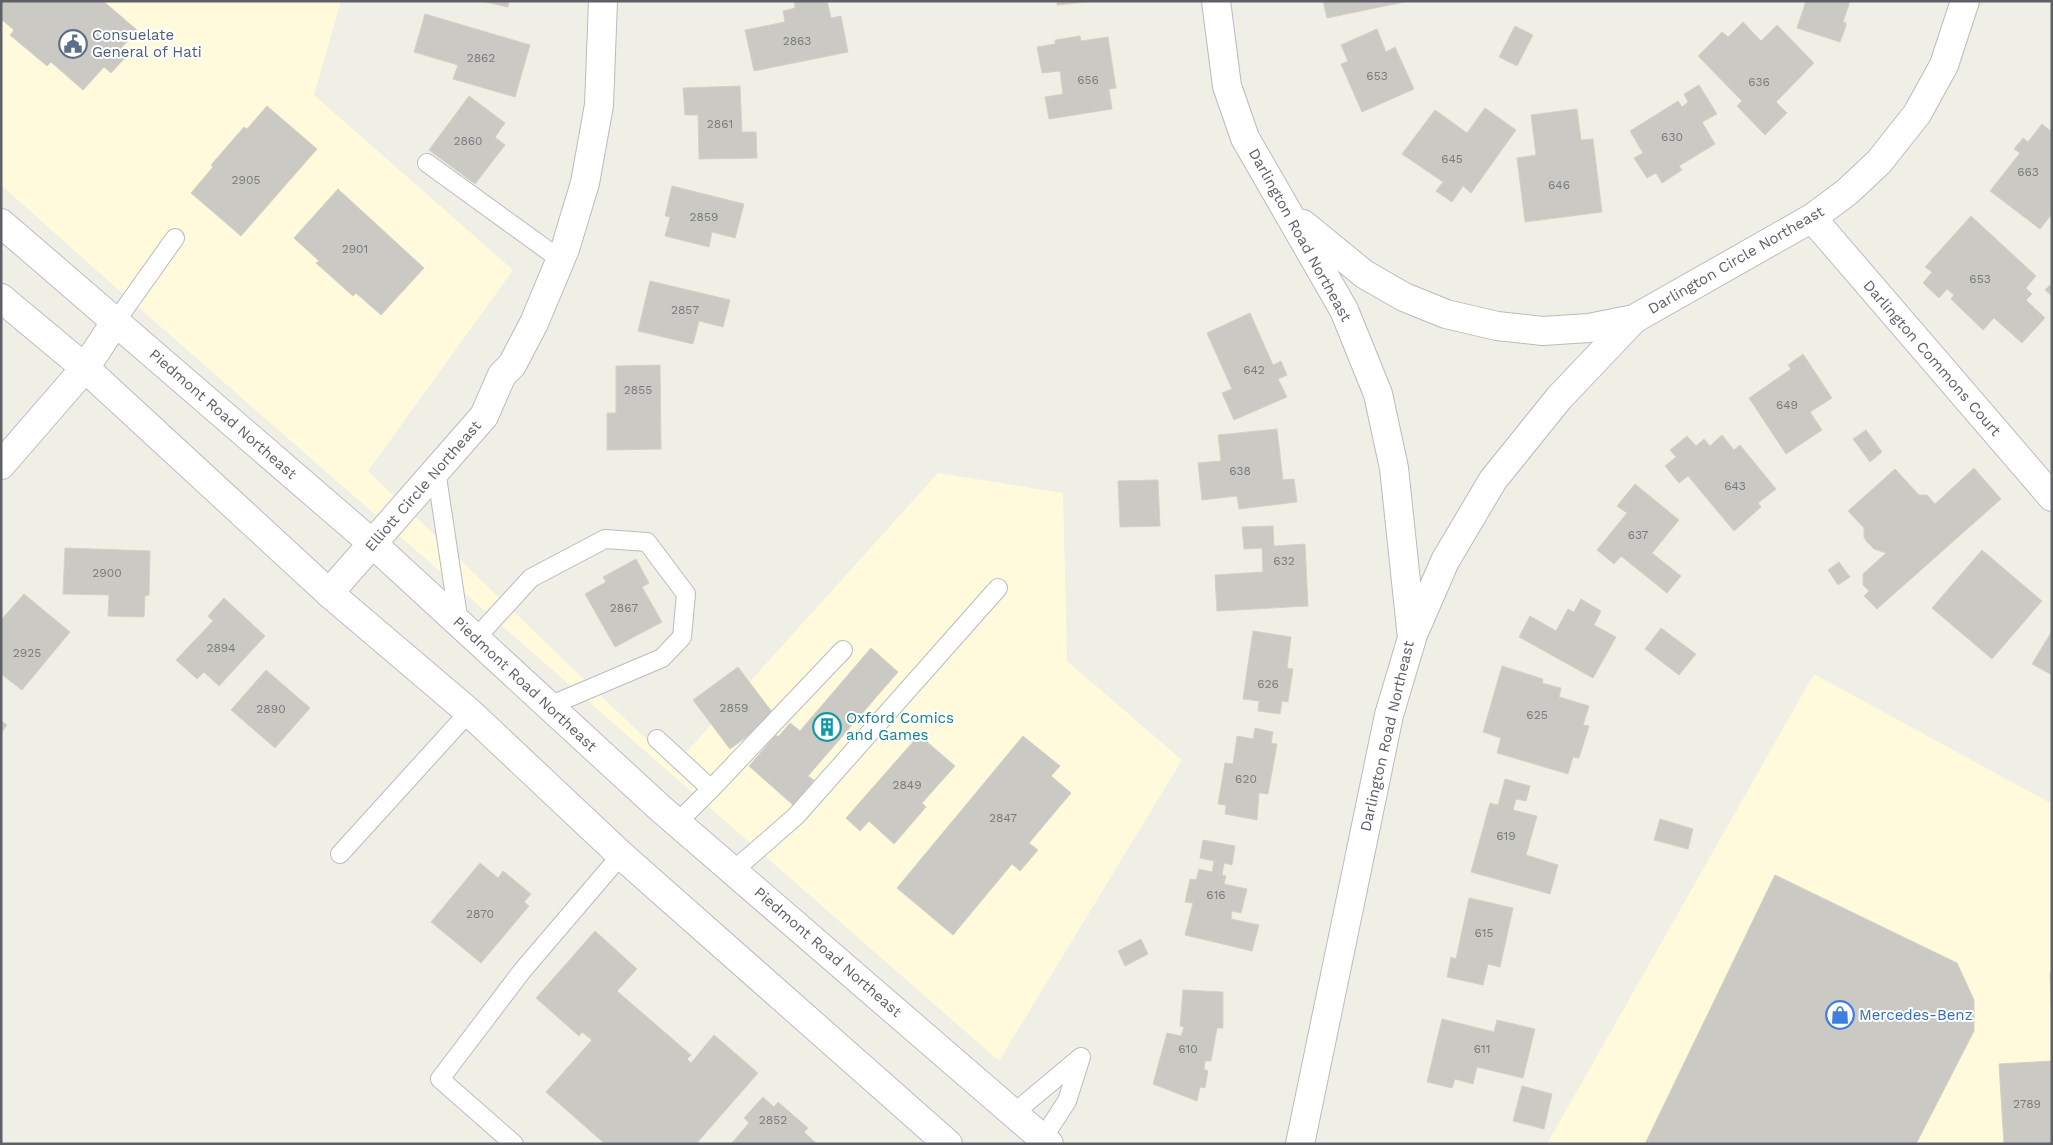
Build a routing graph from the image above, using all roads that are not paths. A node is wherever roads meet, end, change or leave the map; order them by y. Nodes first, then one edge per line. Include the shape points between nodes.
1 (603, 1) edge
2 (1216, 1) edge
3 (1965, 1) edge
4 (427, 163) dead end
5 (1284, 206) junction
6 (1812, 218) junction
7 (1, 223) edge
8 (175, 238) dead end
9 (561, 260) junction
10 (1, 298) edge
11 (1634, 319) junction
12 (116, 321) junction
13 (85, 368) junction
14 (1, 465) edge
15 (436, 470) junction
16 (2052, 498) edge
17 (373, 544) junction
18 (998, 588) dead end
19 (329, 593) junction
20 (467, 630) junction
21 (1412, 638) junction
22 (843, 650) dead end
23 (549, 706) junction
24 (469, 712) junction
25 (657, 739) dead end
26 (711, 789) junction
27 (677, 823) junction
28 (340, 854) dead end
29 (622, 855) junction
30 (733, 871) junction
31 (1014, 1113) junction
32 (1046, 1141) edge
33 (514, 1144) edge
34 (948, 1144) edge
35 (1300, 1144) edge

1 - 9 street, Elliott Circle Northeast via 599,105 584,183
2 - 5 street, Darlington Road Northeast via 1227,86 1245,138
3 - 6 street, Darlington Circle Northeast via 1944,65 1917,114 1879,162
4 - 9 lane
5 - 11 street, Darlington Circle Northeast via 1364,274 1404,298 1446,314 1497,326 1543,331 1589,328
5 - 21 street, Darlington Road Northeast via 1344,310 1378,394 1394,468
6 - 11 street, Darlington Circle Northeast
6 - 16 street, Darlington Commons Court
7 - 12 street, Piedmont Road Northeast
8 - 12 lane
9 - 15 street, Elliott Circle Northeast via 534,323 512,365 502,375 484,416
10 - 13 street
11 - 21 street, Darlington Circle Northeast via 1559,398 1493,480 1444,561
12 - 13 street
12 - 17 street, Piedmont Road Northeast
13 - 14 street
13 - 19 street
15 - 17 street, Elliott Circle Northeast
15 - 20 lane
17 - 19 street, Elliott Circle Northeast
17 - 20 street, Piedmont Road Northeast
18 - 30 lane via 796,816
19 - 24 street
20 - 23 street, Piedmont Road Northeast
20 - 23 lane via 531,578 605,539 647,542 686,594 682,637 662,658
21 - 35 street, Darlington Road Northeast via 1389,715
22 - 26 lane
23 - 27 street, Piedmont Road Northeast
24 - 28 lane
24 - 29 street
25 - 26 lane
26 - 27 lane
27 - 30 street, Piedmont Road Northeast
29 - 33 lane via 522,971 440,1078
29 - 34 street
30 - 31 street, Piedmont Road Northeast
31 - 32 street, Piedmont Road Northeast
31 - 32 lane via 1081,1057 1066,1101

